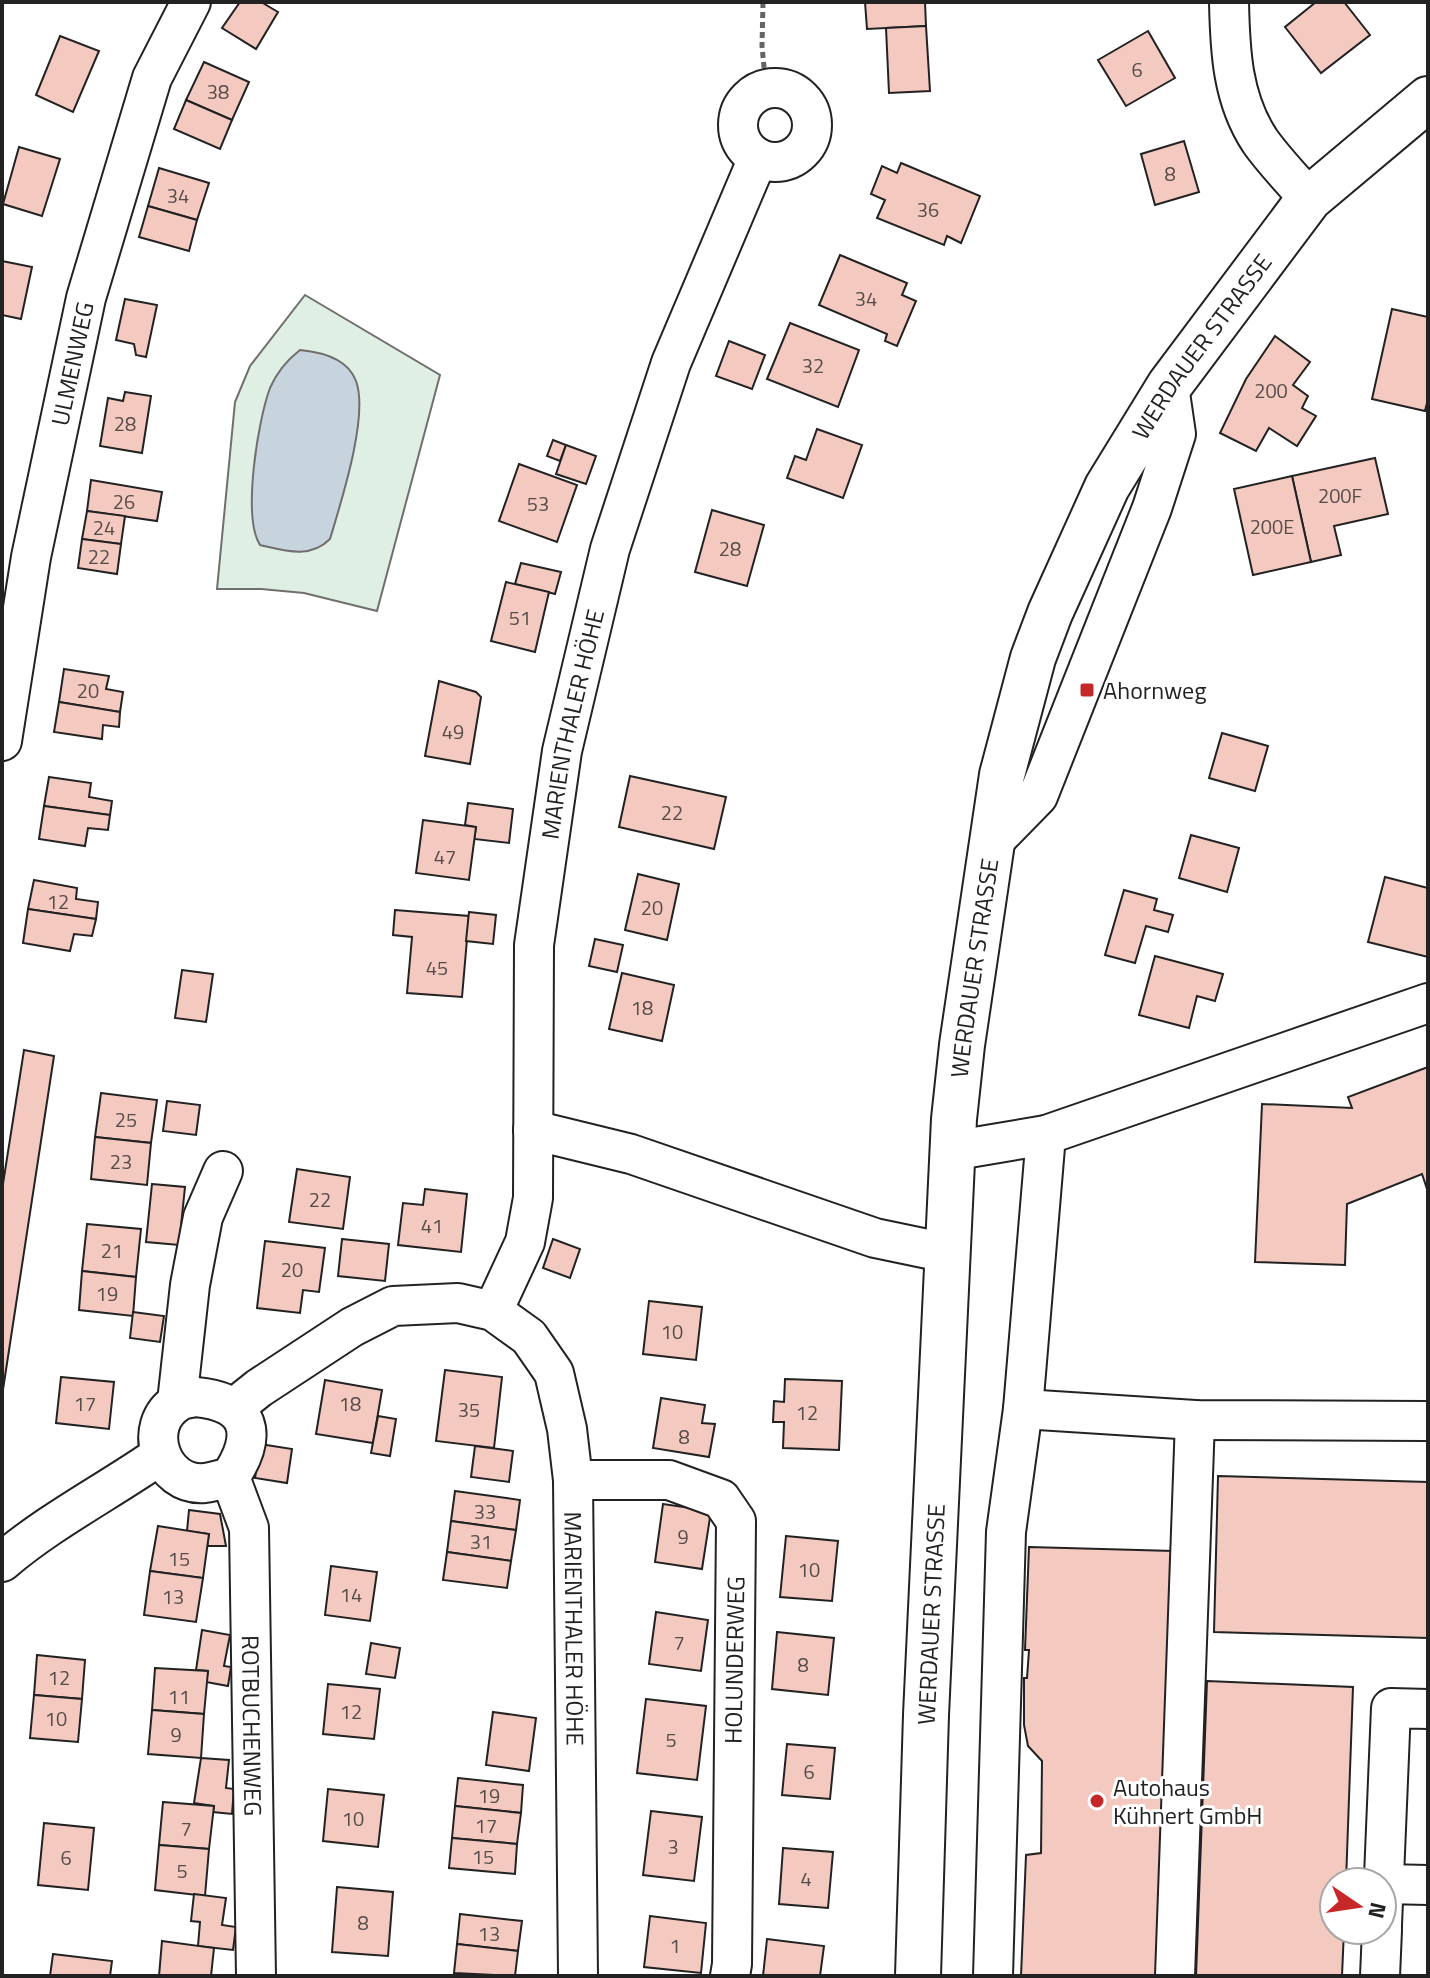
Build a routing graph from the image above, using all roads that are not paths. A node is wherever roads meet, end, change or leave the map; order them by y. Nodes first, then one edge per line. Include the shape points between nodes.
1 (191, 2) edge
2 (1229, 2) edge
3 (1428, 99) edge
4 (758, 158) junction
5 (1309, 199) junction
6 (17, 554) edge
7 (2, 741) edge
8 (1428, 1003) edge
9 (533, 1130) junction
10 (1046, 1135) junction
11 (951, 1151) junction
12 (223, 1171) dead end
13 (947, 1253) junction
14 (493, 1311) junction
15 (177, 1402) junction
16 (234, 1408) junction
17 (1023, 1409) junction
18 (1195, 1420) junction
19 (1428, 1421) edge
20 (159, 1456) junction
21 (230, 1477) junction
22 (573, 1480) junction
23 (2, 1562) edge
24 (1428, 1709) edge
25 (1385, 1866) edge
26 (1398, 1884) edge
27 (1428, 1885) edge
28 (1381, 1946) edge
29 (256, 1976) edge
30 (578, 1976) edge
31 (730, 1976) edge
32 (918, 1976) edge
33 (993, 1976) edge
34 (1175, 1976) edge
35 (1380, 1976) edge

1 - 6 street, ULMENWEG via 152,78
2 - 5 street via 1239,99 1260,140
3 - 5 main road, WERDAUER STRASSE
4 - 4 street via 741,140 739,114 754,94 766,88 792,91 803,99 813,123 805,147 784,161
4 - 9 street, MARIENTHALER HÖHE via 671,363 610,549 562,751 534,945
5 - 11 main road, WERDAUER STRASSE via 1169,386 1107,487 1033,658 1002,775
6 - 7 street, ULMENWEG
8 - 10 street
9 - 13 street via 631,1154 875,1238
9 - 14 street, MARIENTHALER HÖHE via 533,1198 525,1242
10 - 11 street
10 - 17 street
11 - 13 main road, WERDAUER STRASSE
12 - 15 street via 203,1217
13 - 32 main road, WERDAUER STRASSE
14 - 16 street, MARIENTHALER HÖHE via 458,1303 393,1306 352,1327
14 - 22 street, MARIENTHALER HÖHE via 529,1337 554,1373
15 - 16 street via 217,1399
15 - 20 street via 163,1419
16 - 21 street via 245,1423 248,1442
17 - 18 street
17 - 33 street via 1006,1532
18 - 19 street
18 - 34 street
20 - 21 street via 171,1471 202,1484
20 - 23 street via 38,1532
21 - 29 street, ROTBUCHENWEG via 249,1528
22 - 30 street, MARIENTHALER HÖHE
22 - 31 street, HOLUNDERWEG via 669,1480 721,1499 736,1521
24 - 25 street via 1391,1708
26 - 27 street
28 - 35 street

